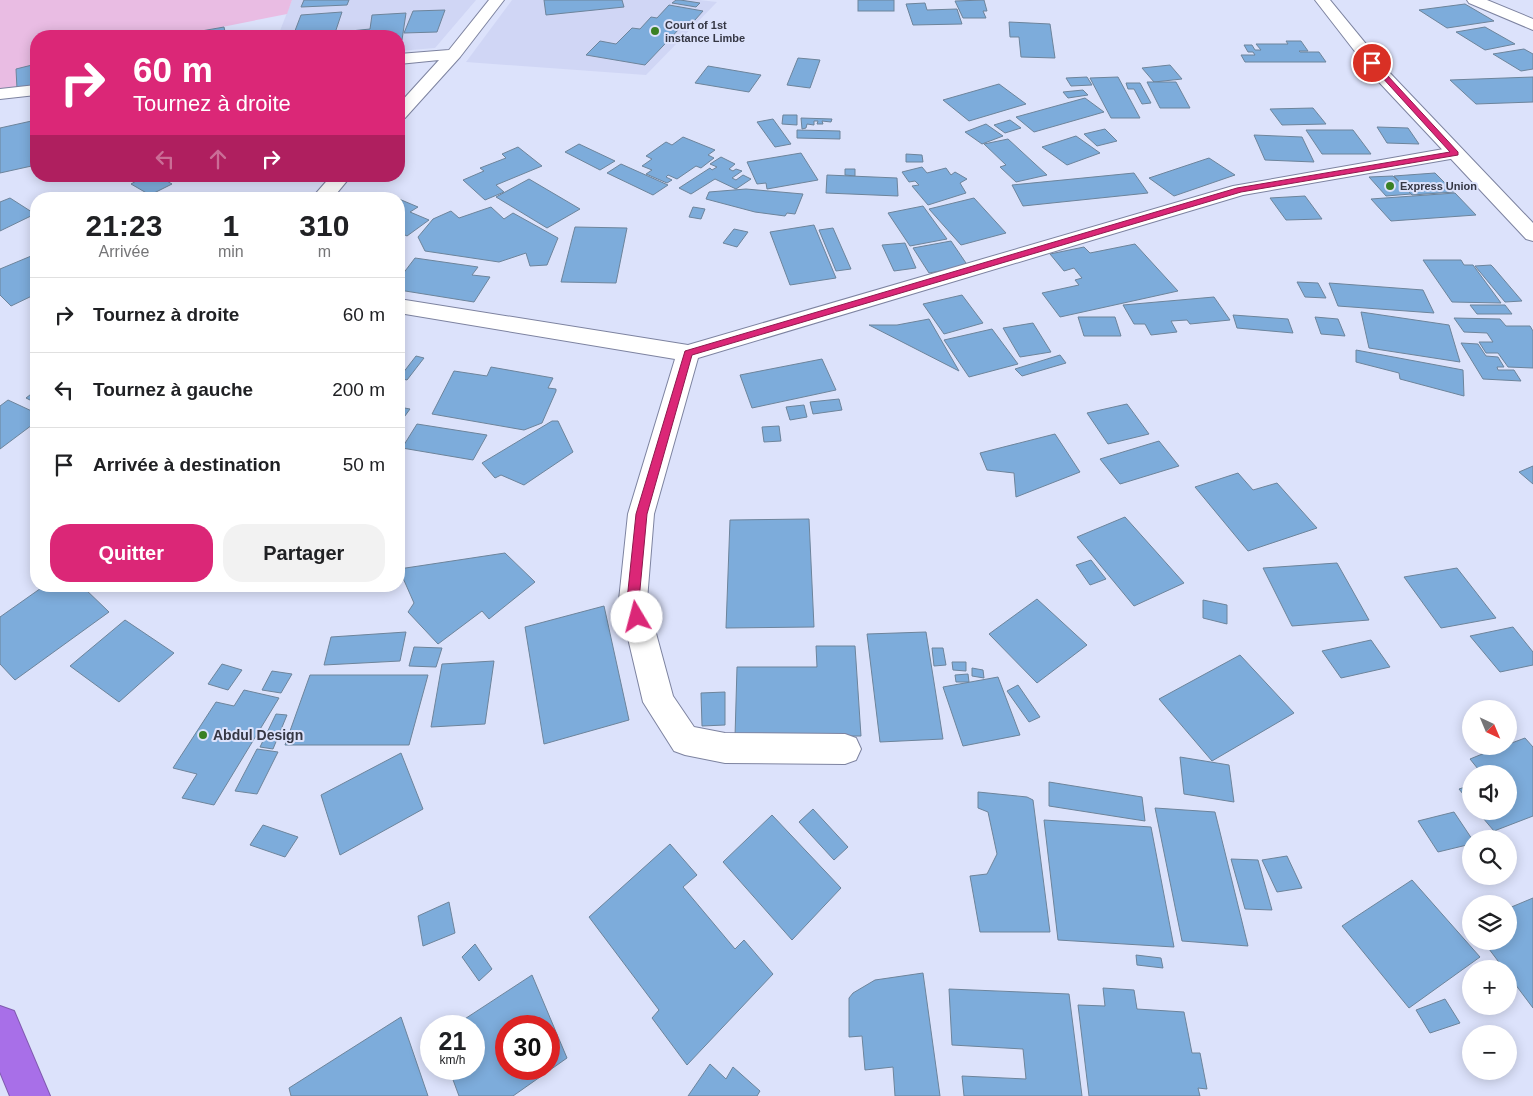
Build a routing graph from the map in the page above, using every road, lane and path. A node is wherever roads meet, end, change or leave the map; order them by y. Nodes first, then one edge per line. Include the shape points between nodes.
1 (497, 0) edge
2 (1322, 0) edge
3 (1474, 0) edge
4 (1533, 25) edge
5 (454, 54) junction
6 (405, 58) edge
7 (30, 91) edge
8 (0, 94) edge
9 (405, 107) edge
10 (1455, 153) junction
11 (337, 182) edge
12 (327, 192) edge
13 (1533, 235) edge
14 (405, 307) edge
15 (688, 353) junction
16 (845, 749) dead end
17 (0, 1025) edge
18 (30, 1096) edge

1 - 5 street
2 - 10 street via 1383,76
3 - 4 street
5 - 6 street
5 - 9 street
7 - 8 street
10 - 13 street
10 - 15 street via 1240,190
11 - 12 street
14 - 15 street
15 - 16 street via 641,514 633,600 659,702 685,740 725,748
17 - 18 highway

